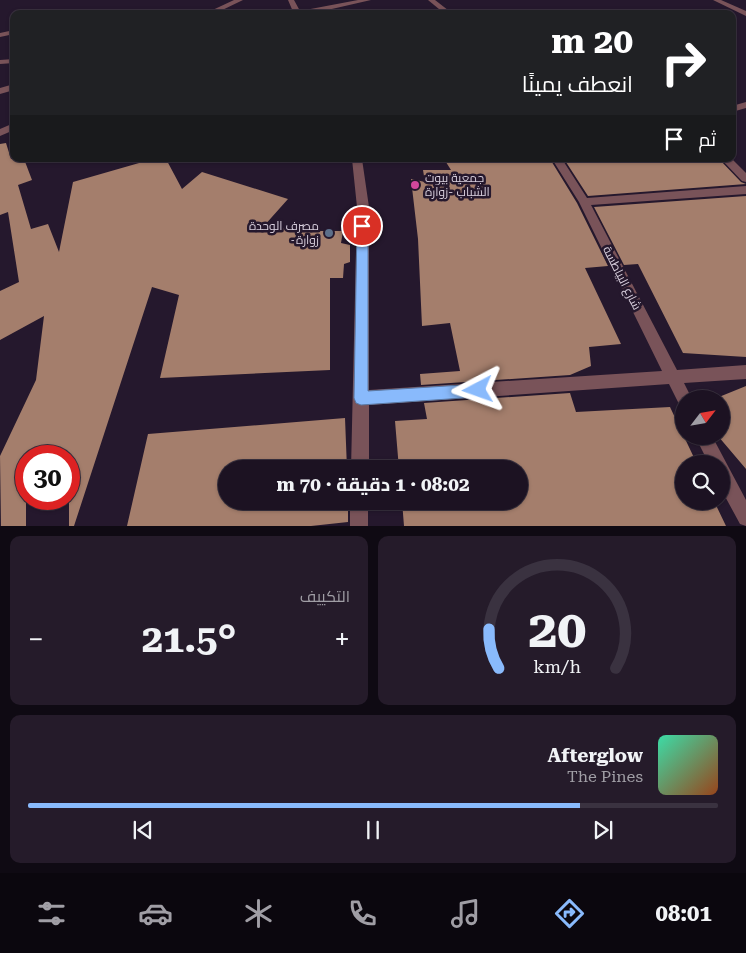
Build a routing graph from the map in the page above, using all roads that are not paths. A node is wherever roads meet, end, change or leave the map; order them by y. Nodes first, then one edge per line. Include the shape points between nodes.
1 (240, 0) edge
2 (368, 0) edge
3 (431, 0) edge
4 (716, 0) edge
5 (216, 10) edge
6 (318, 10) edge
7 (445, 10) edge
8 (746, 14) edge
9 (357, 162) edge
10 (559, 162) edge
11 (729, 162) edge
12 (746, 179) edge
13 (746, 190) edge
14 (584, 202) junction
15 (746, 372) edge
16 (673, 378) junction
17 (679, 390) edge
18 (361, 398) junction
19 (360, 460) edge
20 (730, 488) edge
21 (359, 510) edge
22 (746, 518) edge
23 (359, 526) edge

1 - 5 street
2 - 6 street
3 - 7 street
4 - 8 street
9 - 18 street via 363,207
10 - 14 street, شارع البياطسة
11 - 12 street
13 - 14 street
14 - 16 street, شارع البياطسة
15 - 16 street
16 - 17 street, شارع البياطسة
16 - 18 street
18 - 19 street
20 - 22 street
21 - 23 street

